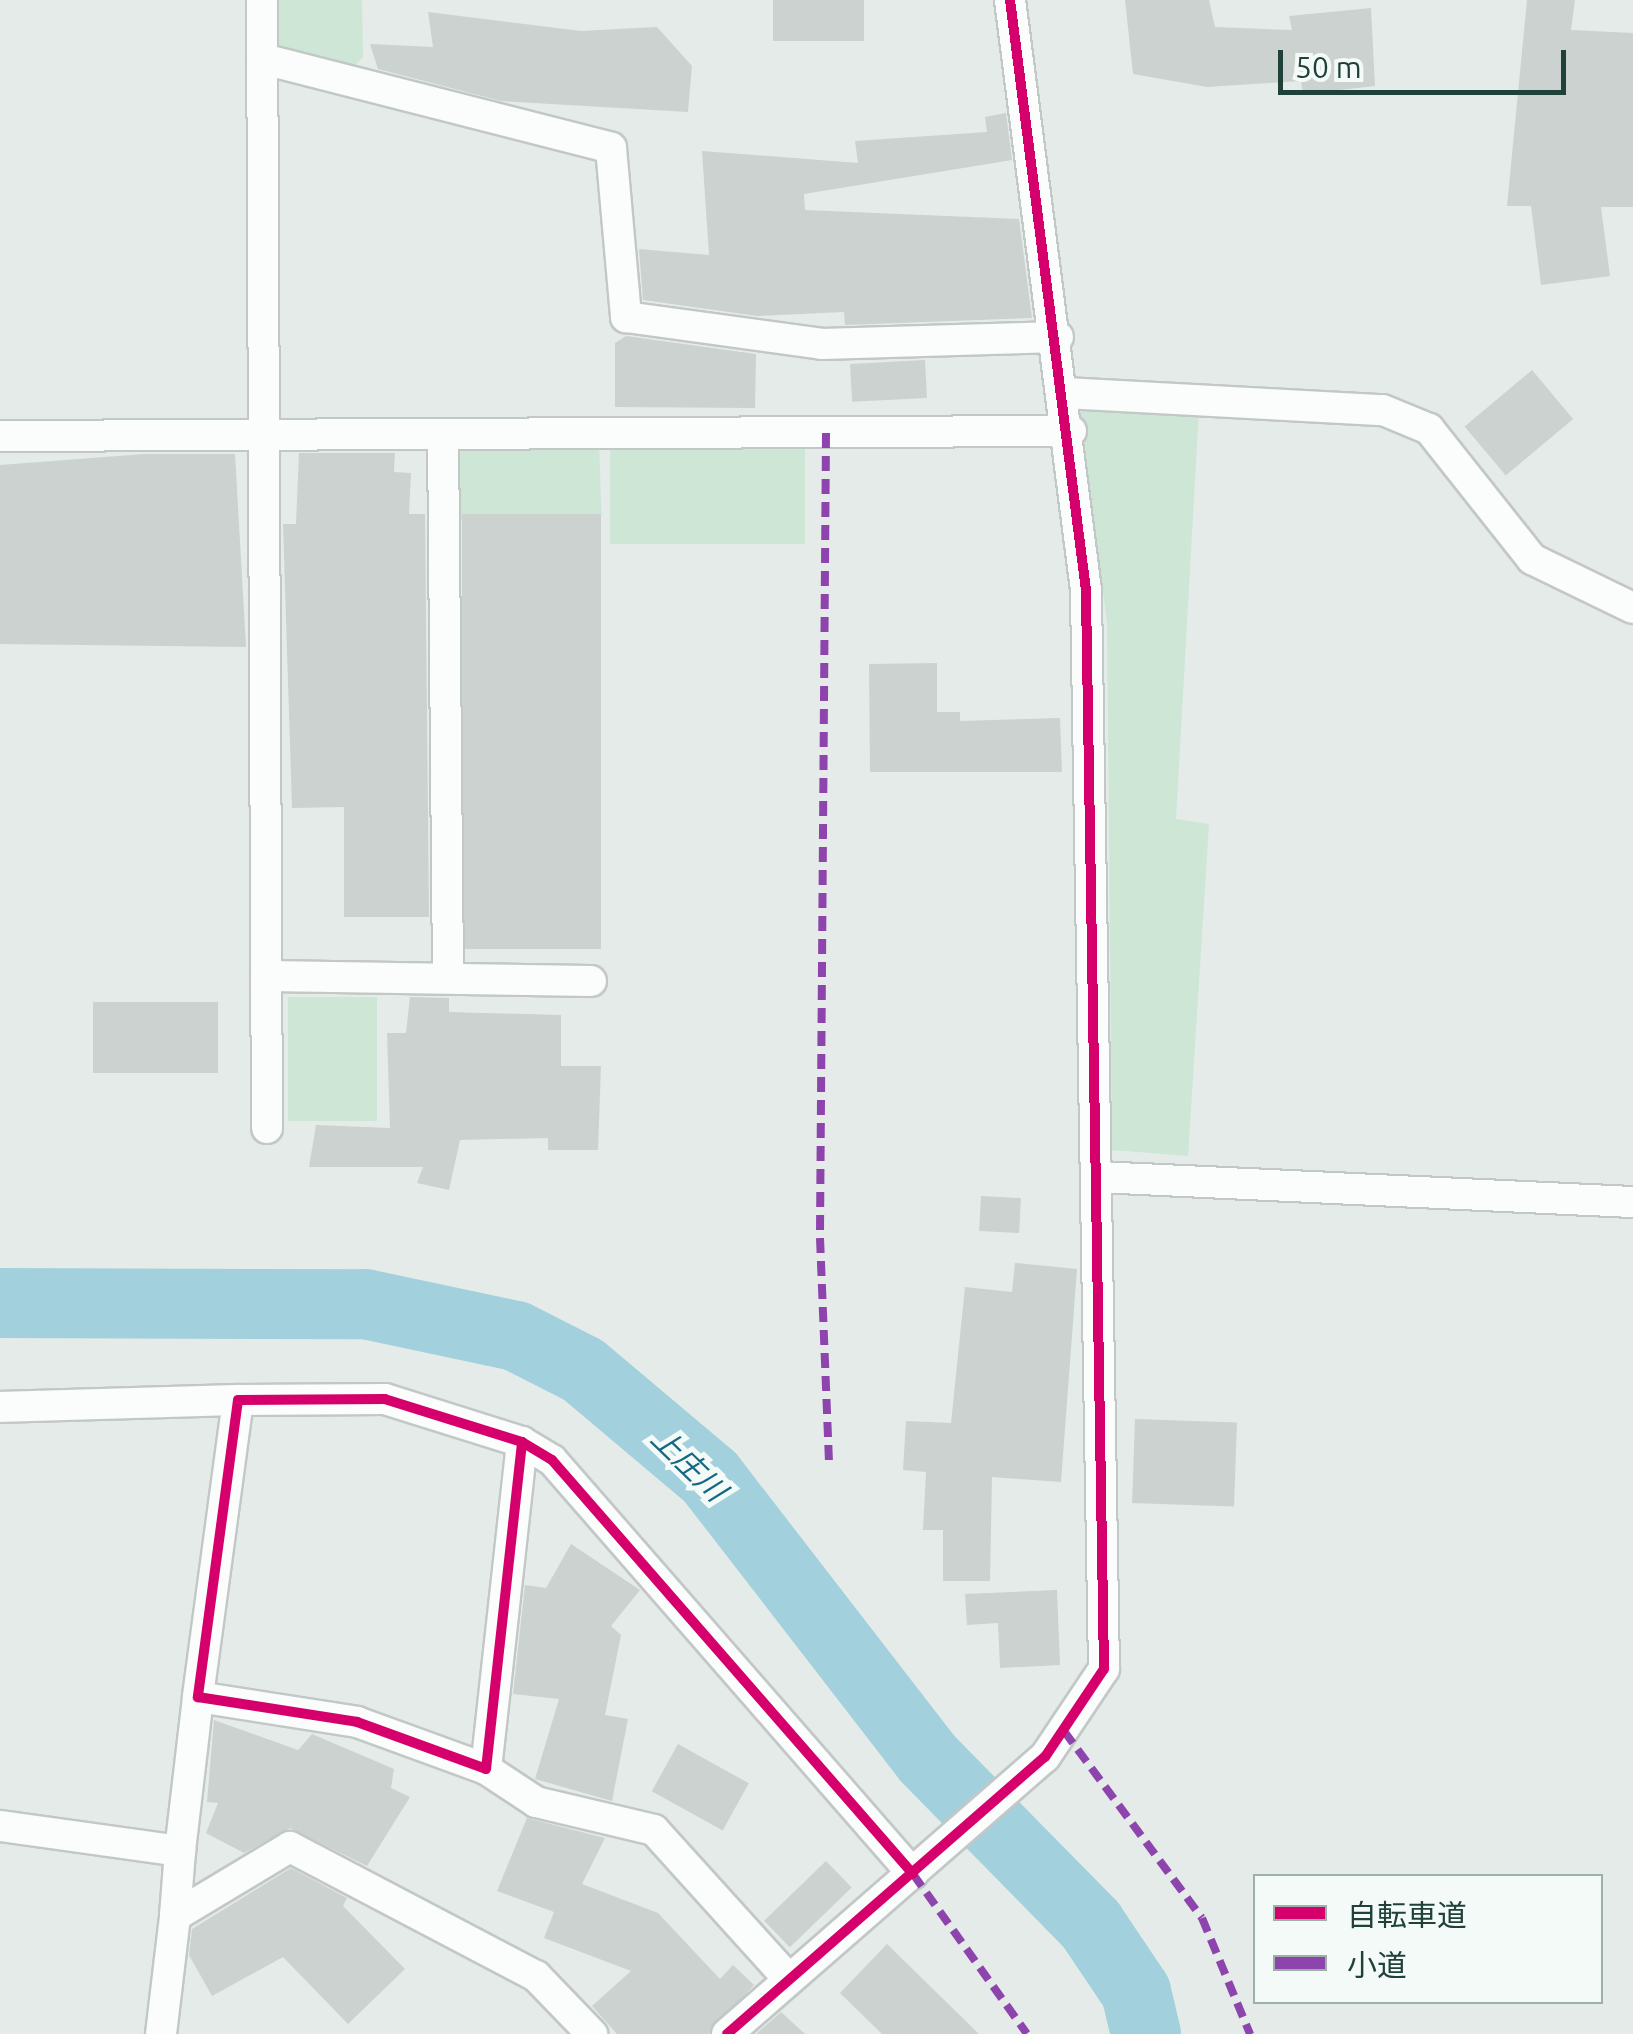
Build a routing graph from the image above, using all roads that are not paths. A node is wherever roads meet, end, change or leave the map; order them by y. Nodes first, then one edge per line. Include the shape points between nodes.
1 (262, 0) edge
2 (1010, 0) edge
3 (263, 59) junction
4 (1058, 337) junction
5 (1065, 393) junction
6 (1071, 431) junction
7 (0, 436) edge
8 (269, 436) junction
9 (443, 436) junction
10 (1633, 608) edge
11 (268, 976) junction
12 (448, 978) junction
13 (591, 981) dead end
14 (268, 1128) dead end
15 (1098, 1176) junction
16 (1633, 1202) edge
17 (238, 1400) junction
18 (0, 1407) edge
19 (522, 1442) junction
20 (198, 1697) junction
21 (486, 1769) junction
22 (0, 1826) edge
23 (180, 1851) junction
24 (912, 1874) junction
25 (175, 1916) junction
26 (786, 1976) junction
27 (161, 2034) edge
28 (592, 2034) edge
29 (727, 2034) edge

1 - 3 street
2 - 4 street
3 - 4 street via 612,148 626,317 822,344
3 - 8 street
4 - 5 street
5 - 6 street
5 - 10 street via 1383,410 1429,429 1532,558
6 - 9 street
6 - 15 street via 1086,590
7 - 8 street
8 - 9 street
8 - 11 street
9 - 12 street
11 - 12 street
11 - 14 street
12 - 13 street
15 - 16 street
15 - 24 street via 1104,1669 1045,1757
17 - 18 street
17 - 19 street via 385,1399
17 - 20 street
19 - 21 street
19 - 24 street via 573,1482
20 - 21 street via 357,1722
20 - 23 street
21 - 26 street via 536,1802 654,1830
22 - 23 street
23 - 25 street
24 - 26 street
25 - 27 street
25 - 28 street via 290,1847 536,1976
26 - 29 street

